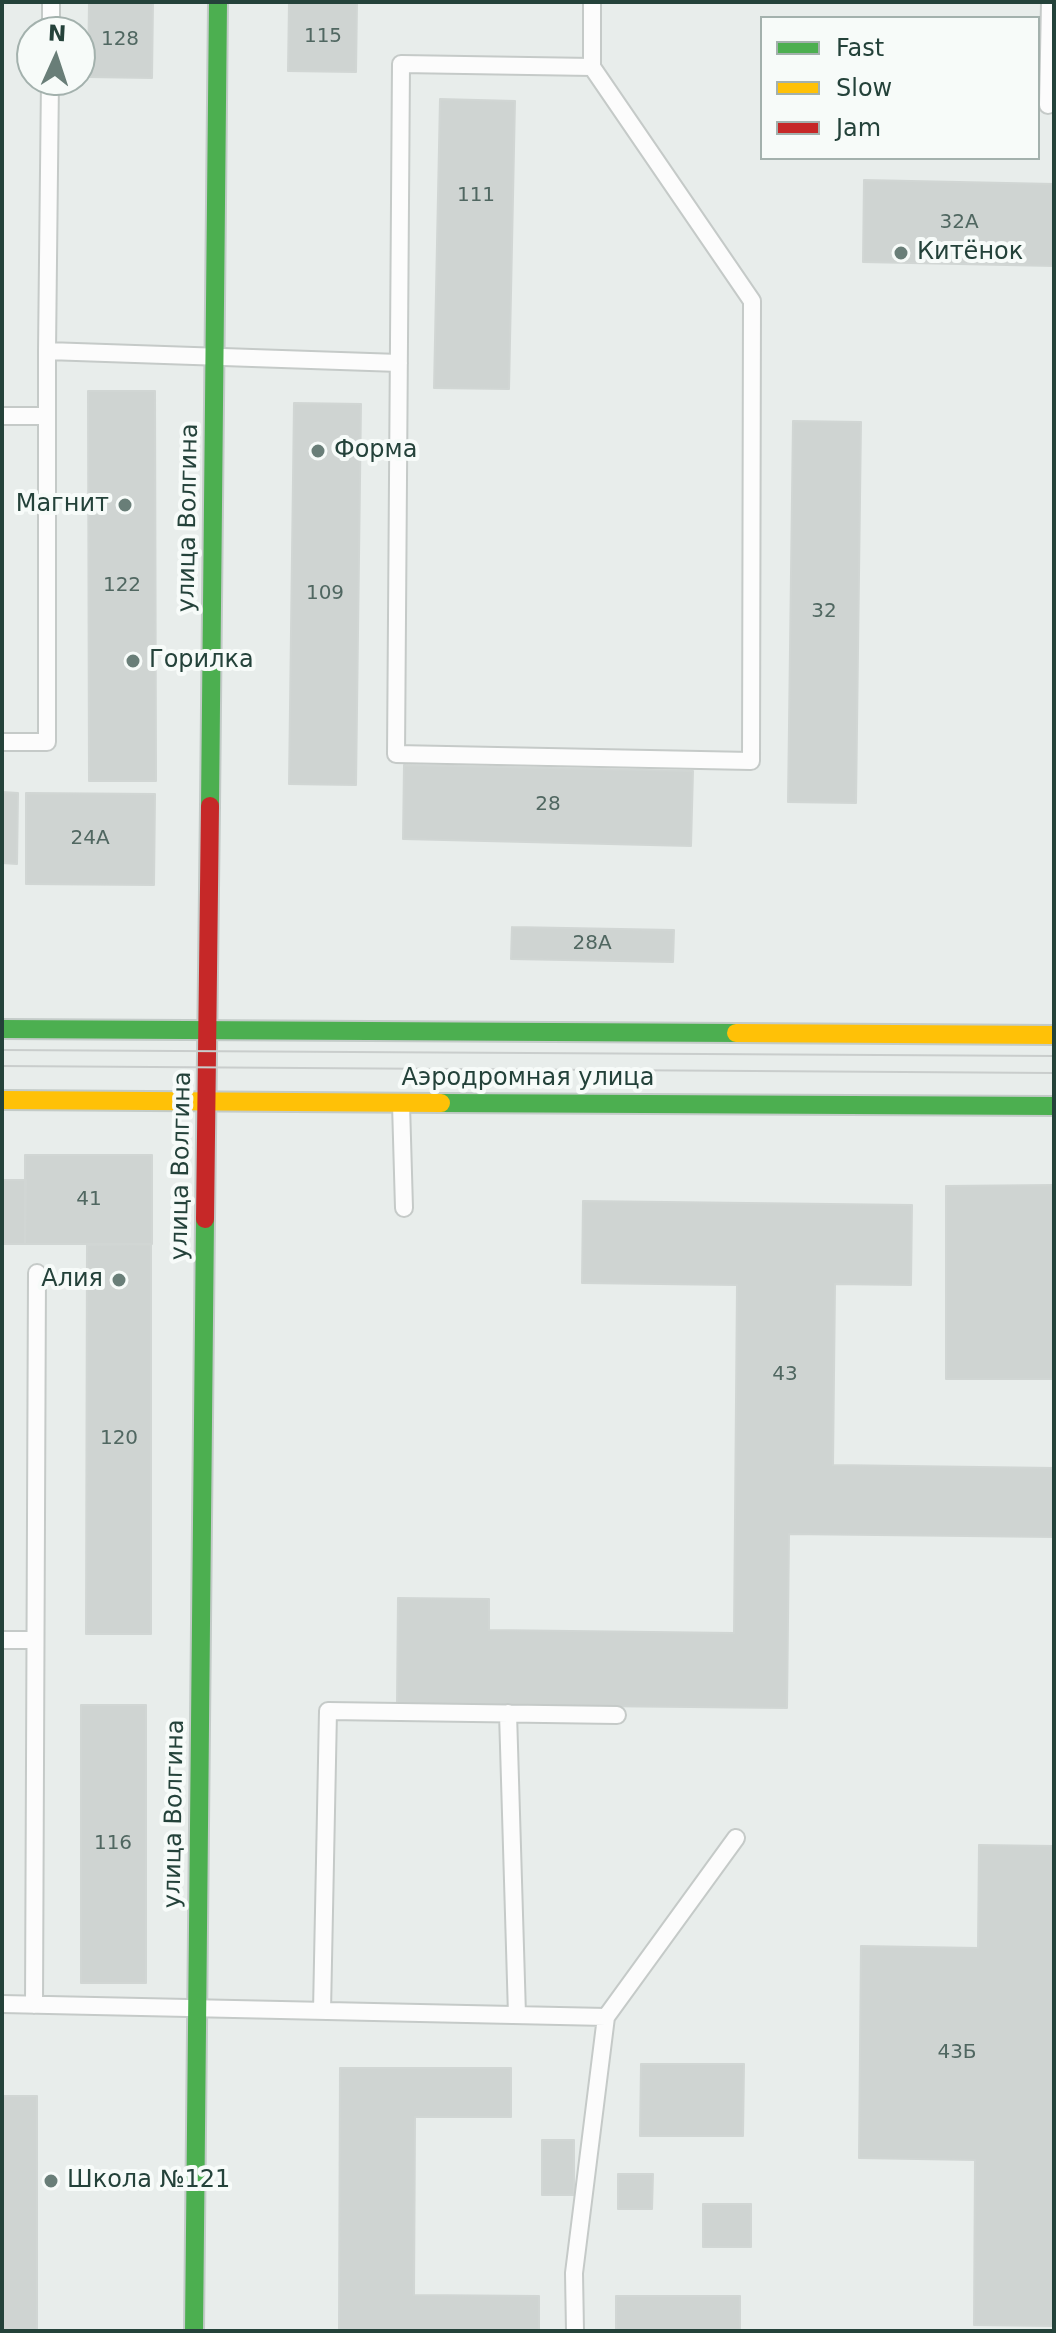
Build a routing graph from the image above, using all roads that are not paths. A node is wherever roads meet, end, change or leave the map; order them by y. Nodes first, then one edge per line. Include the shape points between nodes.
1 (218, 2) edge
2 (592, 2) edge
3 (1050, 2) edge
4 (592, 67) junction
5 (50, 96) edge
6 (1048, 105) dead end
7 (47, 351) junction
8 (215, 356) junction
9 (399, 363) junction
10 (2, 416) edge
11 (47, 416) junction
12 (2, 742) edge
13 (2, 1029) edge
14 (208, 1030) junction
15 (1054, 1035) edge
16 (2, 1100) edge
17 (207, 1101) junction
18 (401, 1102) junction
19 (1054, 1106) edge
20 (404, 1208) dead end
21 (37, 1273) dead end
22 (2, 1640) edge
23 (35, 1640) junction
24 (508, 1713) junction
25 (617, 1715) dead end
26 (736, 1838) dead end
27 (2, 2004) edge
28 (34, 2005) junction
29 (197, 2007) junction
30 (322, 2011) junction
31 (517, 2015) junction
32 (606, 2017) junction
33 (194, 2331) edge
34 (575, 2331) edge

1 - 8 street, улица Волгина
2 - 4 lane
3 - 6 lane
4 - 9 lane via 401,64
4 - 9 lane via 752,301 751,761 396,754
5 - 7 lane
7 - 8 lane
7 - 11 lane
8 - 9 lane
8 - 14 street, улица Волгина
10 - 11 lane
11 - 12 lane via 47,742
13 - 14 street, Аэродромная улица
14 - 15 street, Аэродромная улица
14 - 17 street, улица Волгина
16 - 17 street, Аэродромная улица
17 - 18 street, Аэродромная улица
17 - 29 street, улица Волгина
18 - 19 street, Аэродромная улица
18 - 20 lane
21 - 23 lane
22 - 23 lane
23 - 28 lane
24 - 25 lane
24 - 30 lane via 328,1711
24 - 31 lane
26 - 32 lane
27 - 28 lane
28 - 29 lane
29 - 30 lane
29 - 33 street, улица Волгина
30 - 31 lane
31 - 32 lane
32 - 34 lane via 574,2273

